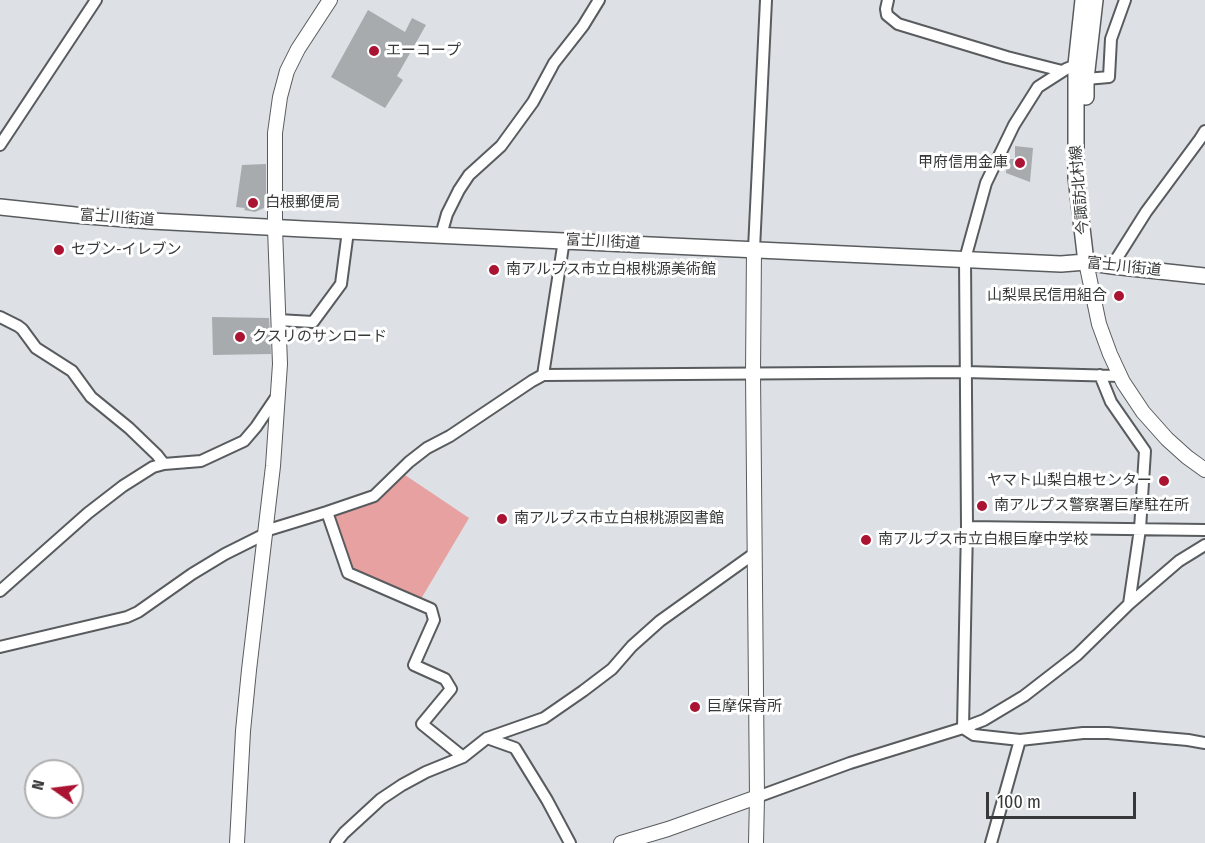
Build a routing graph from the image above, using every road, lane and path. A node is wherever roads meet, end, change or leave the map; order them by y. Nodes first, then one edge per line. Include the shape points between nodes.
1 (96, 0) edge
2 (330, 0) edge
3 (599, 0) edge
4 (766, 0) edge
5 (888, 0) edge
6 (1083, 0) edge
7 (1095, 0) edge
8 (1125, 0) edge
9 (1069, 68) junction
10 (1086, 79) junction
11 (1205, 131) edge
12 (0, 145) edge
13 (0, 207) edge
14 (275, 228) junction
15 (348, 231) junction
16 (441, 235) junction
17 (564, 240) junction
18 (754, 249) junction
19 (965, 259) junction
20 (1086, 262) junction
21 (1112, 266) junction
22 (1205, 276) edge
23 (0, 317) edge
24 (278, 320) junction
25 (965, 372) junction
26 (753, 373) junction
27 (543, 375) junction
28 (1100, 375) junction
29 (1121, 376) junction
30 (277, 396) junction
31 (164, 464) junction
32 (1205, 470) edge
33 (327, 513) junction
34 (967, 527) junction
35 (1140, 529) junction
36 (1205, 530) edge
37 (265, 533) junction
38 (1205, 546) edge
39 (755, 553) junction
40 (0, 591) edge
41 (1129, 604) junction
42 (0, 647) edge
43 (963, 728) junction
44 (487, 738) junction
45 (1020, 740) junction
46 (1205, 743) edge
47 (462, 757) junction
48 (757, 797) junction
49 (237, 843) edge
50 (336, 843) edge
51 (570, 843) edge
52 (621, 843) edge
53 (756, 843) edge
54 (991, 843) edge

1 - 12 street
2 - 14 street via 298,49 280,97 275,133
3 - 16 street via 501,146 469,175 447,214
4 - 18 street
5 - 9 street via 887,15 898,24 1007,57
6 - 9 main road, 今諏訪北村線
7 - 10 main road, 今諏訪北村線
8 - 10 street via 1111,39 1109,77
9 - 19 street via 1038,87 1014,125 986,183
9 - 20 main road, 今諏訪北村線
10 - 20 main road, 今諏訪北村線
11 - 21 street
13 - 14 main road, 富士川街道
14 - 15 main road, 富士川街道
14 - 24 street
15 - 16 main road, 富士川街道
15 - 24 street via 341,284 313,322
16 - 17 main road, 富士川街道
17 - 18 main road, 富士川街道
17 - 27 street
18 - 19 main road, 富士川街道
18 - 26 street
19 - 20 main road, 富士川街道
19 - 25 street
20 - 21 main road, 富士川街道
20 - 29 street via 1100,324
21 - 22 main road, 富士川街道
23 - 31 street via 18,326 36,348 72,371 91,397
24 - 30 street
25 - 26 street
25 - 28 street
25 - 34 street
26 - 27 street
26 - 39 street
27 - 33 street via 427,448 374,496
28 - 29 street
28 - 35 street via 1111,402 1145,451
29 - 32 street via 1143,412 1167,439
30 - 31 street via 244,441 201,461
30 - 37 street
31 - 40 street via 123,486 88,513
33 - 37 street
33 - 47 street via 348,573 431,609 434,620 414,665 446,679 451,688 422,724
34 - 35 street
34 - 43 street
35 - 36 street
35 - 41 street
37 - 42 street via 127,617
37 - 49 street via 245,710
38 - 41 street via 1179,561
39 - 44 street via 660,621 584,691 544,718
39 - 48 street
41 - 43 street via 1077,654 1024,696
43 - 45 street via 974,735
43 - 48 street
44 - 47 street
44 - 51 street via 515,748
45 - 46 street via 1108,733
45 - 54 street
47 - 50 street via 426,772 381,799
48 - 52 street
48 - 53 street

